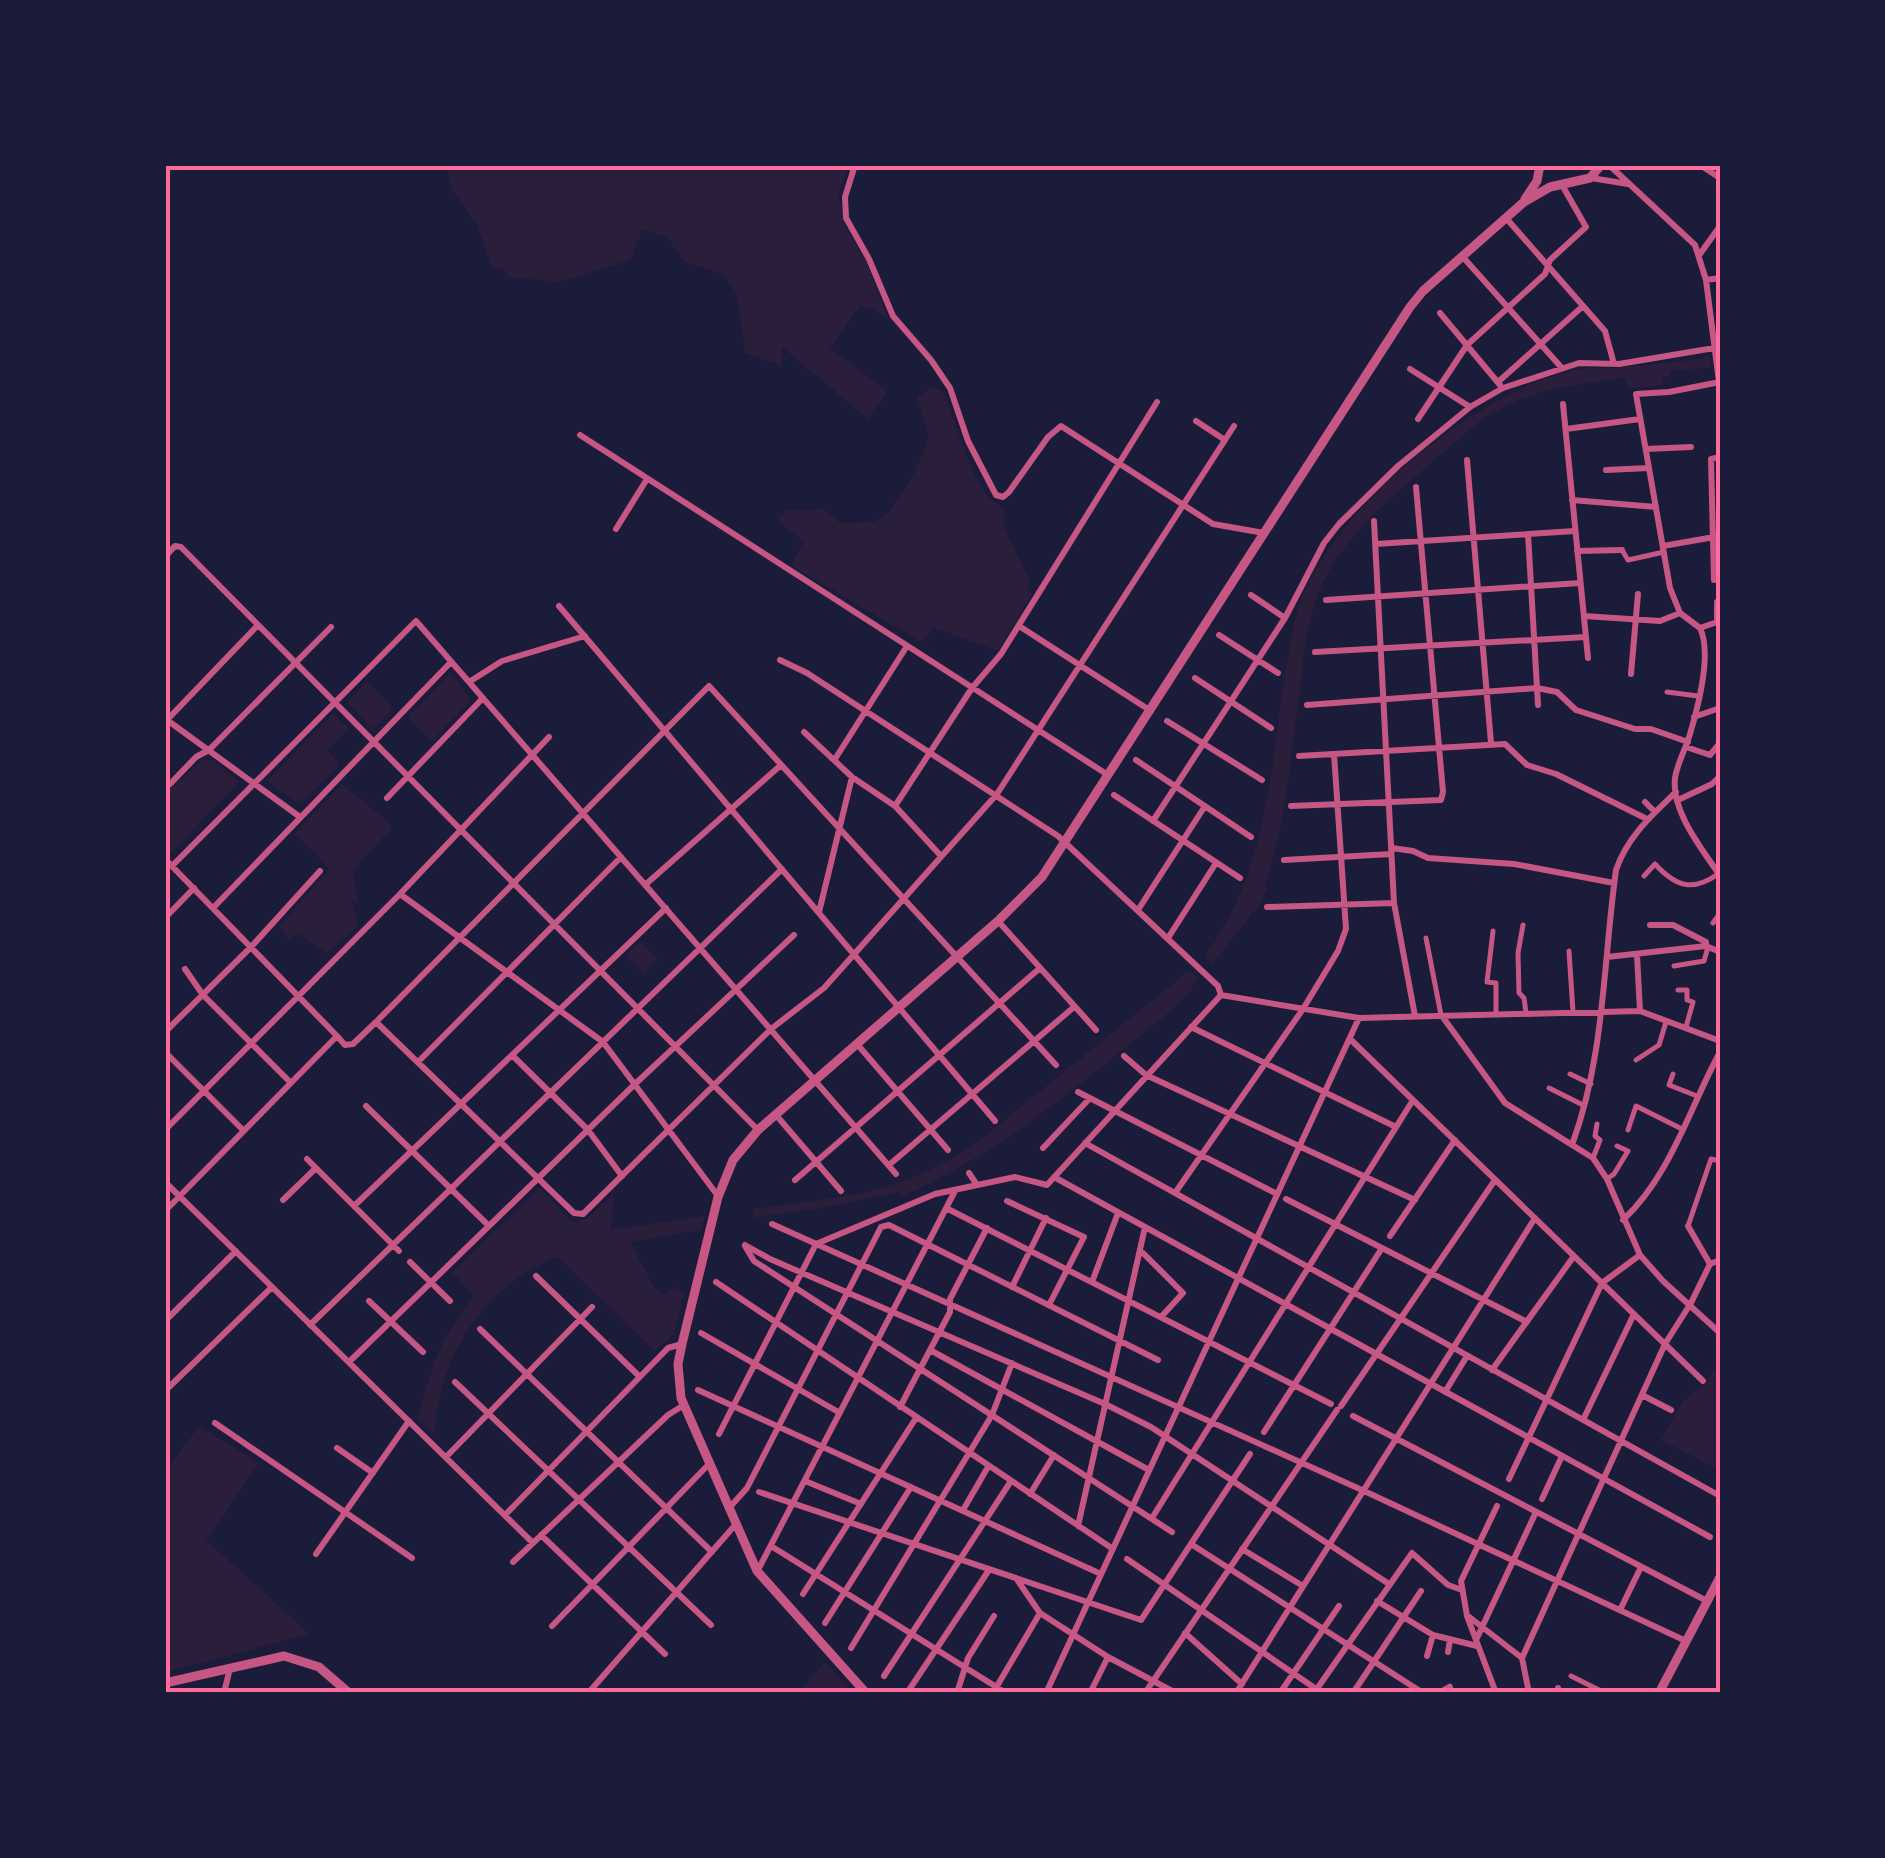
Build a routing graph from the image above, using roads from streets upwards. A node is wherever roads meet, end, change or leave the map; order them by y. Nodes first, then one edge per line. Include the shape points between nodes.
1 (855, 165) edge
2 (1540, 165) edge
3 (1602, 165) edge
4 (1609, 165) edge
5 (1700, 165) edge
6 (1590, 178) junction
7 (1720, 178) edge
8 (1560, 184) junction
9 (1630, 184) junction
10 (1524, 202) junction
11 (1506, 218) junction
12 (1720, 226) edge
13 (1700, 255) junction
14 (1462, 256) junction
15 (1548, 266) junction
16 (1720, 278) edge
17 (1706, 280) junction
18 (1583, 306) junction
19 (1508, 308) junction
20 (1716, 312) edge
21 (1440, 313) dead end
22 (1540, 344) junction
23 (1467, 345) junction
24 (1718, 348) edge
25 (1614, 364) junction
26 (1561, 367) junction
27 (1410, 369) dead end
28 (1719, 382) edge
29 (1500, 385) junction
30 (1439, 388) junction
31 (1157, 402) dead end
32 (1563, 404) dead end
33 (1470, 408) junction
34 (1418, 419) dead end
35 (1640, 419) junction
36 (1196, 421) dead end
37 (1234, 426) dead end
38 (1566, 429) junction
39 (580, 436) dead end
40 (1226, 440) junction
41 (1692, 447) dead end
42 (1646, 449) junction
43 (1716, 458) edge
44 (1467, 460) dead end
45 (1118, 463) junction
46 (1649, 468) junction
47 (1606, 470) dead end
48 (647, 479) junction
49 (1416, 487) dead end
50 (1572, 500) junction
51 (1184, 505) junction
52 (1656, 507) junction
53 (1374, 521) dead end
54 (616, 529) dead end
55 (1575, 531) junction
56 (1264, 533) junction
57 (1528, 534) junction
58 (1717, 536) edge
59 (1473, 538) junction
60 (1421, 541) junction
61 (1376, 544) junction
62 (1663, 549) junction
63 (1622, 550) joint
64 (1577, 551) junction
65 (165, 557) edge
66 (1714, 580) dead end
67 (1580, 583) junction
68 (1531, 586) junction
69 (1478, 590) junction
70 (1426, 593) junction
71 (1638, 594) dead end
72 (1251, 595) dead end
73 (1379, 596) junction
74 (1326, 600) dead end
75 (1717, 602) dead end
76 (559, 606) dead end
77 (1680, 613) junction
78 (1584, 616) junction
79 (1285, 618) junction
80 (1636, 620) junction
81 (1719, 621) edge
82 (258, 625) junction
83 (1019, 626) junction
84 (331, 627) dead end
85 (1700, 628) junction
86 (1219, 634) dead end
87 (585, 636) junction
88 (1586, 637) junction
89 (1534, 640) junction
90 (1482, 643) junction
91 (908, 646) junction
92 (1430, 646) junction
93 (1382, 649) junction
94 (1314, 652) dead end
95 (1588, 658) dead end
96 (780, 660) dead end
97 (1259, 660) junction
98 (296, 662) junction
99 (452, 662) junction
100 (1080, 665) junction
101 (1278, 673) dead end
102 (1631, 674) dead end
103 (1195, 678) dead end
104 (468, 682) junction
105 (972, 688) junction
106 (1536, 688) junction
107 (1486, 692) junction
108 (1667, 692) dead end
109 (1434, 695) junction
110 (1698, 696) junction
111 (484, 698) junction
112 (1385, 699) junction
113 (335, 702) junction
114 (1231, 702) junction
115 (1308, 705) dead end
116 (1538, 706) dead end
117 (1720, 708) edge
118 (866, 711) junction
119 (1151, 711) junction
120 (1694, 717) junction
121 (166, 721) edge
122 (1167, 721) dead end
123 (1270, 728) dead end
124 (1038, 730) junction
125 (665, 731) junction
126 (804, 732) dead end
127 (549, 737) dead end
128 (374, 741) junction
129 (1204, 743) junction
130 (1490, 743) junction
131 (1720, 743) edge
132 (1687, 744) junction
133 (1439, 747) junction
134 (209, 750) junction
135 (1388, 750) junction
136 (930, 752) junction
137 (532, 754) junction
138 (1334, 754) junction
139 (1299, 756) dead end
140 (835, 758) junction
141 (1136, 760) dead end
142 (781, 764) junction
143 (408, 776) junction
144 (1109, 776) junction
145 (1720, 776) edge
146 (852, 777) junction
147 (1262, 780) dead end
148 (170, 784) dead end
149 (254, 784) junction
150 (1176, 786) junction
151 (997, 794) junction
152 (1114, 795) dead end
153 (1677, 796) junction
154 (387, 798) dead end
155 (1391, 802) junction
156 (1646, 802) dead end
157 (1338, 804) junction
158 (896, 806) junction
159 (1205, 806) junction
160 (1292, 806) dead end
161 (731, 809) junction
162 (1655, 812) junction
163 (584, 814) junction
164 (300, 817) junction
165 (1647, 820) junction
166 (1153, 821) junction
167 (840, 828) junction
168 (461, 830) junction
169 (1251, 837) dead end
170 (1183, 840) junction
171 (1066, 844) junction
172 (1391, 851) junction
173 (942, 856) junction
174 (1341, 856) junction
175 (621, 857) junction
176 (165, 859) edge
177 (1284, 860) dead end
178 (1216, 862) junction
179 (172, 866) junction
180 (782, 869) junction
181 (320, 871) dead end
182 (1719, 875) edge
183 (1644, 876) dead end
184 (1240, 878) dead end
185 (514, 883) junction
186 (1614, 883) junction
187 (645, 885) junction
188 (194, 888) junction
189 (400, 894) junction
190 (904, 898) junction
191 (1394, 902) junction
192 (1344, 904) junction
193 (1267, 907) dead end
194 (213, 908) junction
195 (666, 908) junction
196 (1138, 910) junction
197 (819, 913) junction
198 (1720, 913) edge
199 (165, 918) edge
200 (998, 922) junction
201 (554, 924) junction
202 (1713, 924) dead end
203 (1523, 925) dead end
204 (1650, 926) dead end
205 (1493, 932) dead end
206 (794, 934) dead end
207 (460, 938) junction
208 (1168, 938) junction
209 (1426, 938) dead end
210 (1707, 946) junction
211 (251, 947) junction
212 (700, 948) junction
213 (1570, 950) dead end
214 (1720, 952) edge
215 (854, 954) junction
216 (1637, 955) junction
217 (957, 957) junction
218 (1607, 958) junction
219 (1674, 966) dead end
220 (1040, 968) junction
221 (184, 969) dead end
222 (600, 970) junction
223 (507, 972) junction
224 (736, 989) junction
225 (1678, 990) dead end
226 (203, 995) junction
227 (298, 995) junction
228 (1221, 995) junction
229 (1000, 1003) junction
230 (1074, 1007) junction
231 (638, 1008) junction
232 (899, 1008) junction
233 (1302, 1008) junction
234 (559, 1010) junction
235 (1603, 1011) junction
236 (1640, 1011) junction
237 (1573, 1012) junction
238 (1526, 1013) junction
239 (1496, 1014) junction
240 (1441, 1015) junction
241 (1415, 1016) junction
242 (1359, 1018) junction
243 (1667, 1019) junction
244 (376, 1022) junction
245 (1191, 1027) junction
246 (1686, 1027) junction
247 (771, 1030) junction
248 (1096, 1030) dead end
249 (165, 1032) edge
250 (337, 1036) junction
251 (1350, 1039) junction
252 (1034, 1041) junction
253 (1720, 1041) edge
254 (603, 1042) junction
255 (251, 1043) junction
256 (857, 1044) junction
257 (675, 1046) junction
258 (165, 1052) edge
259 (1720, 1052) edge
260 (512, 1055) junction
261 (939, 1055) junction
262 (1124, 1056) dead end
263 (1636, 1060) dead end
264 (418, 1063) junction
265 (1265, 1063) junction
266 (1056, 1065) dead end
267 (1570, 1074) dead end
268 (1673, 1074) dead end
269 (1146, 1075) junction
270 (815, 1080) junction
271 (291, 1083) junction
272 (1591, 1084) junction
273 (634, 1085) junction
274 (714, 1085) junction
275 (1548, 1088) dead end
276 (204, 1091) junction
277 (550, 1092) junction
278 (897, 1092) junction
279 (1078, 1092) dead end
280 (1325, 1092) junction
281 (972, 1094) junction
282 (1697, 1096) junction
283 (1090, 1098) junction
284 (1413, 1100) junction
285 (461, 1104) junction
286 (366, 1106) dead end
287 (1586, 1106) junction
288 (1114, 1110) junction
289 (1230, 1114) junction
290 (776, 1115) junction
291 (995, 1122) dead end
292 (1598, 1124) dead end
293 (856, 1127) junction
294 (1396, 1127) junction
295 (1682, 1129) junction
296 (165, 1130) edge
297 (588, 1130) junction
298 (668, 1130) junction
299 (758, 1130) junction
300 (930, 1130) junction
301 (1628, 1130) dead end
302 (244, 1131) junction
303 (1454, 1140) junction
304 (500, 1142) junction
305 (1085, 1143) junction
306 (1572, 1145) junction
307 (1300, 1146) junction
308 (1617, 1146) dead end
309 (1043, 1148) dead end
310 (948, 1150) dead end
311 (412, 1151) junction
312 (1202, 1155) junction
313 (1592, 1158) junction
314 (307, 1159) dead end
315 (1720, 1161) edge
316 (816, 1162) junction
317 (889, 1165) junction
318 (316, 1168) junction
319 (968, 1173) dead end
320 (896, 1174) dead end
321 (622, 1176) junction
322 (1365, 1176) junction
323 (1054, 1177) junction
324 (1607, 1178) junction
325 (538, 1179) junction
326 (795, 1180) dead end
327 (1495, 1180) junction
328 (165, 1182) edge
329 (977, 1185) junction
330 (450, 1189) junction
331 (956, 1190) junction
332 (841, 1191) dead end
333 (1176, 1193) junction
334 (1278, 1194) junction
335 (180, 1196) junction
336 (718, 1196) junction
337 (1286, 1199) dead end
338 (284, 1200) dead end
339 (1415, 1200) junction
340 (1007, 1201) dead end
341 (354, 1206) junction
342 (946, 1208) junction
343 (165, 1211) edge
344 (1118, 1213) junction
345 (1046, 1218) junction
346 (1535, 1218) junction
347 (1623, 1220) junction
348 (772, 1224) dead end
349 (1336, 1224) junction
350 (489, 1226) junction
351 (1688, 1226) joint
352 (1145, 1227) junction
353 (986, 1228) junction
354 (1390, 1236) dead end
355 (1257, 1239) junction
356 (816, 1244) junction
357 (928, 1244) junction
358 (396, 1248) junction
359 (1382, 1248) junction
360 (1140, 1250) junction
361 (236, 1251) junction
362 (1030, 1251) junction
363 (1640, 1254) junction
364 (1574, 1256) junction
365 (1720, 1260) edge
366 (410, 1262) dead end
367 (862, 1264) junction
368 (968, 1264) junction
369 (1710, 1264) junction
370 (1308, 1268) junction
371 (1067, 1270) junction
372 (801, 1272) junction
373 (1432, 1273) junction
374 (536, 1276) dead end
375 (1238, 1278) junction
376 (431, 1282) junction
377 (716, 1282) dead end
378 (1092, 1282) junction
379 (1602, 1283) junction
380 (907, 1285) junction
381 (794, 1286) junction
382 (272, 1287) junction
383 (1012, 1287) junction
384 (848, 1291) junction
385 (1354, 1293) junction
386 (1128, 1300) junction
387 (1483, 1300) junction
388 (370, 1301) dead end
389 (450, 1301) dead end
390 (1691, 1303) junction
391 (950, 1304) junction
392 (1286, 1304) junction
393 (1049, 1305) junction
394 (592, 1307) dead end
395 (893, 1312) junction
396 (836, 1314) junction
397 (1634, 1314) junction
398 (1162, 1317) junction
399 (580, 1319) junction
400 (1400, 1319) junction
401 (165, 1321) edge
402 (391, 1321) junction
403 (774, 1322) junction
404 (1526, 1322) junction
405 (310, 1324) junction
406 (480, 1329) dead end
407 (1330, 1329) junction
408 (940, 1332) junction
409 (701, 1333) dead end
410 (1720, 1333) edge
411 (1120, 1340) junction
412 (878, 1341) junction
413 (1209, 1342) junction
414 (682, 1344) junction
415 (1665, 1344) junction
416 (1452, 1347) junction
417 (930, 1350) junction
418 (817, 1351) junction
419 (423, 1352) dead end
420 (1376, 1354) junction
421 (1468, 1356) junction
422 (1158, 1360) dead end
423 (349, 1362) junction
424 (1249, 1362) junction
425 (754, 1363) junction
426 (1012, 1363) junction
427 (920, 1368) junction
428 (1492, 1370) junction
429 (526, 1374) junction
430 (640, 1377) junction
431 (1111, 1378) junction
432 (858, 1379) junction
433 (1703, 1381) dead end
434 (456, 1382) dead end
435 (1430, 1384) junction
436 (1294, 1386) junction
437 (797, 1388) junction
438 (166, 1389) edge
439 (698, 1390) dead end
440 (1002, 1390) junction
441 (1445, 1392) junction
442 (1642, 1395) junction
443 (1546, 1400) junction
444 (1106, 1404) junction
445 (684, 1405) junction
446 (732, 1405) junction
447 (900, 1407) junction
448 (1336, 1407) junction
449 (1178, 1408) junction
450 (1671, 1410) dead end
451 (840, 1412) junction
452 (488, 1414) junction
453 (992, 1415) junction
454 (1352, 1416) dead end
455 (916, 1418) junction
456 (1583, 1420) junction
457 (408, 1422) junction
458 (215, 1423) dead end
459 (1211, 1424) junction
460 (778, 1426) junction
461 (587, 1432) junction
462 (1264, 1432) dead end
463 (719, 1434) dead end
464 (1165, 1436) junction
465 (1395, 1438) junction
466 (1529, 1438) junction
467 (1097, 1442) junction
468 (1620, 1442) junction
469 (822, 1446) junction
470 (337, 1448) dead end
471 (968, 1454) junction
472 (1192, 1454) junction
473 (1250, 1454) dead end
474 (1054, 1455) junction
475 (1562, 1456) junction
476 (446, 1458) junction
477 (618, 1462) junction
478 (1300, 1463) junction
479 (709, 1464) junction
480 (988, 1467) junction
481 (1150, 1470) junction
482 (548, 1471) junction
483 (373, 1473) junction
484 (880, 1473) junction
485 (1089, 1478) junction
486 (1509, 1479) dead end
487 (1604, 1479) junction
488 (805, 1481) junction
489 (1011, 1481) junction
490 (1232, 1481) junction
491 (911, 1487) junction
492 (1362, 1490) junction
493 (760, 1492) dead end
494 (1030, 1494) junction
495 (1720, 1496) edge
496 (1542, 1499) dead end
497 (579, 1500) junction
498 (940, 1500) junction
499 (793, 1504) junction
500 (861, 1504) junction
501 (1133, 1506) junction
502 (1271, 1506) junction
503 (1497, 1506) dead end
504 (729, 1507) junction
505 (666, 1508) junction
506 (963, 1510) junction
507 (344, 1512) junction
508 (1536, 1512) junction
509 (505, 1515) junction
510 (1152, 1518) junction
511 (986, 1521) junction
512 (849, 1522) junction
513 (736, 1524) junction
514 (1078, 1526) junction
515 (1172, 1532) dead end
516 (882, 1534) junction
517 (1578, 1534) junction
518 (541, 1536) junction
519 (1710, 1538) dead end
520 (533, 1543) junction
521 (914, 1544) junction
522 (1192, 1544) junction
523 (1328, 1544) junction
524 (771, 1546) junction
525 (1478, 1546) junction
526 (629, 1547) junction
527 (1112, 1549) junction
528 (1242, 1549) junction
529 (712, 1552) junction
530 (316, 1554) dead end
531 (412, 1558) dead end
532 (1127, 1559) dead end
533 (960, 1560) junction
534 (1512, 1561) junction
535 (513, 1562) dead end
536 (1641, 1566) junction
537 (1229, 1568) junction
538 (989, 1570) junction
539 (757, 1571) junction
540 (816, 1574) junction
541 (1102, 1574) junction
542 (1720, 1576) edge
543 (1017, 1580) junction
544 (1557, 1582) junction
545 (592, 1584) junction
546 (1165, 1584) junction
547 (1388, 1584) junction
548 (1303, 1586) junction
549 (1462, 1590) junction
550 (676, 1592) junction
551 (845, 1592) junction
552 (1421, 1592) dead end
553 (803, 1594) dead end
554 (1377, 1601) junction
555 (1708, 1601) junction
556 (1088, 1602) junction
557 (1339, 1606) dead end
558 (1290, 1607) junction
559 (1202, 1609) junction
560 (874, 1610) junction
561 (1620, 1610) junction
562 (1040, 1613) junction
563 (994, 1616) dead end
564 (1467, 1616) junction
565 (1402, 1619) junction
566 (825, 1623) dead end
567 (711, 1625) dead end
568 (552, 1626) dead end
569 (1482, 1626) junction
570 (1324, 1629) junction
571 (642, 1632) junction
572 (1186, 1633) junction
573 (912, 1634) junction
574 (1072, 1636) junction
575 (1433, 1636) junction
576 (1450, 1640) junction
577 (1686, 1641) junction
578 (1477, 1643) junction
579 (1348, 1644) junction
580 (851, 1648) dead end
581 (936, 1649) junction
582 (1262, 1651) junction
583 (1448, 1652) dead end
584 (665, 1654) dead end
585 (1427, 1656) dead end
586 (1108, 1657) junction
587 (1522, 1658) junction
588 (1374, 1662) junction
589 (230, 1667) junction
590 (966, 1668) junction
591 (1293, 1673) junction
592 (884, 1676) dead end
593 (1571, 1676) dead end
594 (1153, 1681) junction
595 (165, 1683) edge
596 (1242, 1684) junction
597 (590, 1690) dead end
598 (995, 1690) edge
599 (1412, 1690) edge
600 (1318, 1692) edge
601 (224, 1693) edge
602 (349, 1693) edge
603 (866, 1693) edge
604 (907, 1693) edge
605 (957, 1693) edge
606 (1006, 1693) edge
607 (1046, 1693) edge
608 (1090, 1693) edge
609 (1145, 1693) edge
610 (1176, 1693) edge
611 (1236, 1693) edge
612 (1280, 1693) edge
613 (1352, 1693) edge
614 (1423, 1693) edge
615 (1438, 1693) edge
616 (1452, 1693) edge
617 (1496, 1693) edge
618 (1529, 1693) edge
619 (1605, 1693) edge
620 (1660, 1693) edge

1 - 45 street via 846,218 893,316 950,388 992,491 1002,497 1009,492 1060,426
2 - 8 street
2 - 10 street
3 - 6 street
4 - 9 street
5 - 7 street
6 - 8 street
6 - 9 street
8 - 10 street
8 - 15 street via 1586,227
9 - 13 street
10 - 11 street
11 - 14 street
11 - 15 street
12 - 13 street
13 - 17 street
14 - 19 street
14 - 56 street via 1410,307
15 - 18 street
15 - 19 street
16 - 17 street
17 - 20 street
18 - 22 street
18 - 25 street via 1605,331
19 - 22 street
19 - 23 street
20 - 24 street
21 - 23 street
22 - 26 street
22 - 29 street
23 - 29 street
23 - 30 street
24 - 25 street
24 - 28 street
25 - 26 street
26 - 29 street
27 - 30 street
28 - 35 street via 1636,394
29 - 33 street
30 - 33 street
30 - 34 street
31 - 45 street
32 - 38 street
33 - 79 street via 1339,524
35 - 38 street
35 - 42 street
36 - 40 street
37 - 40 street
38 - 50 street
39 - 48 street
40 - 51 street
41 - 42 street
42 - 46 street
43 - 58 street
44 - 59 street
45 - 51 street
45 - 83 street
46 - 47 street
46 - 52 street
48 - 54 street
48 - 91 street
49 - 60 street
50 - 52 street
50 - 55 street
51 - 56 street via 1213,524
51 - 100 street
52 - 62 street
53 - 61 street
55 - 57 street
55 - 64 street
56 - 119 street
57 - 59 street
57 - 68 street
58 - 62 street
58 - 66 street
59 - 60 street
59 - 69 street
60 - 61 street
60 - 70 street
61 - 73 street
62 - 63 street via 1628,560
62 - 77 street
63 - 64 street
64 - 67 street
65 - 82 street via 181,547
67 - 68 street
67 - 78 street
68 - 69 street
68 - 89 street
69 - 70 street
69 - 90 street
70 - 73 street
70 - 92 street
71 - 80 street
72 - 79 street
73 - 74 street
73 - 93 street
75 - 81 street
76 - 87 street
77 - 80 street via 1660,622
77 - 85 street
78 - 80 street
78 - 88 street
79 - 97 street
80 - 102 street
81 - 85 street
82 - 98 street
82 - 121 street
83 - 100 street
83 - 105 street
84 - 98 street
85 - 110 street via 1706,656
86 - 97 street
87 - 104 street via 502,661
87 - 125 street
88 - 89 street
88 - 95 street
89 - 90 street
89 - 106 street
90 - 92 street
90 - 107 street
91 - 105 street
91 - 118 street
92 - 93 street
92 - 109 street
93 - 94 street
93 - 112 street
96 - 118 street
97 - 101 street
97 - 114 street
98 - 113 street
98 - 134 street
99 - 104 street
99 - 113 street via 416,620
99 - 128 street
100 - 119 street
100 - 124 street
103 - 114 street
104 - 111 street
105 - 124 street
105 - 136 street
106 - 107 street
106 - 116 street
106 - 132 street via 1557,692 1576,710
107 - 109 street
107 - 130 street
108 - 110 street
109 - 112 street
109 - 133 street
110 - 120 street
111 - 137 street
111 - 143 street
112 - 115 street
112 - 135 street
113 - 128 street
113 - 149 street
114 - 123 street
114 - 129 street
117 - 120 street
118 - 136 street
118 - 140 street
119 - 144 street
120 - 132 street
121 - 134 street
122 - 129 street
124 - 144 street
124 - 151 street
125 - 142 street via 710,686
125 - 161 street
125 - 163 street
126 - 140 street
127 - 137 street
128 - 143 street
128 - 164 street
129 - 147 street
129 - 150 street
130 - 133 street
130 - 165 street via 1505,744 1527,765
131 - 132 street via 1710,755
132 - 153 street via 1675,778
133 - 135 street
133 - 155 street via 1442,800
134 - 148 street
134 - 149 street
135 - 138 street
135 - 155 street
136 - 151 street
136 - 158 street
137 - 163 street
137 - 168 street
138 - 139 street
138 - 157 street
140 - 146 street
141 - 150 street
142 - 161 street
142 - 167 street
143 - 154 street
143 - 168 street
144 - 171 street
145 - 153 street
146 - 158 street
146 - 167 street
149 - 164 street
149 - 179 street
150 - 159 street
150 - 166 street
151 - 171 street
151 - 173 street
152 - 166 street
153 - 162 street
153 - 182 street
155 - 157 street
155 - 172 street
156 - 162 street
157 - 160 street
157 - 174 street
158 - 173 street
159 - 169 street
159 - 170 street
161 - 180 street
161 - 187 street
162 - 165 street
163 - 175 street
163 - 185 street
164 - 194 street
165 - 186 street via 1620,857
166 - 170 street
167 - 190 street
167 - 197 street
168 - 185 street
168 - 189 street
170 - 178 street
170 - 196 street
171 - 196 street
171 - 200 street
172 - 174 street
172 - 186 street
172 - 191 street
173 - 190 street
174 - 177 street
174 - 192 street
175 - 187 street
175 - 201 street
176 - 179 street
178 - 184 street
178 - 208 street
179 - 188 street
180 - 197 street
180 - 212 street
181 - 211 street
182 - 183 street via 1690,886 1655,864
185 - 201 street
185 - 207 street
186 - 218 street
187 - 195 street
188 - 194 street
188 - 199 street
189 - 207 street
189 - 227 street
190 - 215 street
190 - 217 street
191 - 192 street
191 - 241 street
192 - 193 street
192 - 233 street via 1346,929 1338,951
194 - 211 street
195 - 212 street
195 - 222 street
196 - 208 street
197 - 215 street
198 - 202 street
200 - 217 street
200 - 220 street
201 - 222 street
201 - 223 street
203 - 238 street via 1518,993
204 - 210 street via 1673,925
205 - 239 street via 1487,982 1496,982
206 - 224 street
207 - 223 street
207 - 244 street
208 - 228 street
209 - 240 street
210 - 214 street
210 - 216 street
210 - 219 street via 1704,961
211 - 226 street
211 - 227 street
212 - 224 street
212 - 231 street
213 - 237 street
215 - 232 street
215 - 247 street
216 - 218 street
216 - 236 street
217 - 229 street
217 - 232 street
218 - 235 street
220 - 229 street
220 - 230 street
221 - 226 street
222 - 231 street
222 - 234 street
223 - 234 street
223 - 264 street
224 - 247 street
224 - 257 street
225 - 246 street via 1687,990 1693,1002
226 - 249 street
226 - 255 street
227 - 250 street
227 - 255 street
228 - 233 street
228 - 245 street
229 - 252 street
229 - 261 street
230 - 248 street
230 - 252 street
231 - 254 street
231 - 257 street
232 - 256 street
232 - 261 street
233 - 242 street
233 - 265 street
234 - 254 street
234 - 260 street
235 - 236 street
235 - 237 street
235 - 272 street
236 - 243 street
237 - 238 street
238 - 239 street
239 - 240 street
240 - 241 street
240 - 306 street via 1505,1102
241 - 242 street
242 - 251 street
243 - 246 street
243 - 263 street via 1659,1045
244 - 250 street via 353,1044
244 - 264 street
245 - 265 street
245 - 269 street
246 - 253 street
247 - 270 street
247 - 274 street
250 - 271 street
251 - 280 street
251 - 284 street
252 - 266 street
252 - 281 street
254 - 273 street
254 - 277 street
255 - 271 street
255 - 276 street
256 - 270 street
256 - 278 street
257 - 273 street
257 - 274 street
258 - 276 street
259 - 282 street
260 - 277 street
260 - 285 street
261 - 278 street
261 - 281 street
262 - 269 street
264 - 285 street
265 - 280 street
265 - 289 street
267 - 272 street
268 - 282 street via 1669,1085
269 - 288 street
269 - 289 street
270 - 290 street
270 - 293 street
271 - 302 street
272 - 287 street
273 - 297 street
273 - 298 street
274 - 298 street
274 - 299 street
275 - 287 street
276 - 296 street
276 - 302 street
277 - 297 street
277 - 304 street
278 - 293 street
278 - 300 street
279 - 283 street
280 - 294 street
280 - 307 street
281 - 291 street
281 - 300 street
282 - 295 street
283 - 288 street
283 - 309 street
284 - 294 street
284 - 303 street
285 - 304 street
285 - 311 street
286 - 311 street
287 - 306 street
288 - 305 street
288 - 312 street
289 - 307 street
289 - 312 street
290 - 299 street
290 - 316 street
292 - 313 street
293 - 316 street
293 - 317 street
294 - 322 street
295 - 301 street via 1636,1106
295 - 347 street via 1662,1173
297 - 321 street
297 - 325 street
298 - 321 street
298 - 336 street
299 - 336 street via 733,1160
300 - 310 street
300 - 317 street
302 - 335 street
303 - 327 street
303 - 339 street
304 - 325 street
304 - 330 street
305 - 323 street
305 - 333 street
306 - 313 street
307 - 322 street
307 - 334 street
308 - 324 street via 1628,1151
311 - 330 street
311 - 341 street
312 - 333 street
312 - 334 street
313 - 324 street
314 - 318 street
315 - 351 street via 1711,1159
316 - 326 street
316 - 332 street
317 - 320 street
318 - 338 street
318 - 341 street
319 - 329 street
321 - 325 street via 578,1216
322 - 339 street
322 - 349 street
323 - 329 street via 1047,1185 1015,1176
323 - 344 street
324 - 347 street
325 - 350 street
327 - 346 street
327 - 373 street
328 - 335 street
329 - 331 street
330 - 350 street
330 - 358 street
331 - 342 street
331 - 356 street via 920,1198
333 - 355 street
334 - 355 street
335 - 343 street
335 - 361 street
336 - 414 street
337 - 349 street
339 - 354 street
340 - 345 street
341 - 358 street
342 - 353 street
342 - 357 street
344 - 352 street
344 - 378 street
345 - 362 street
345 - 371 street via 1084,1237
346 - 364 street
346 - 387 street
347 - 363 street
348 - 356 street
349 - 359 street
349 - 370 street
350 - 376 street
351 - 369 street
352 - 360 street
352 - 375 street
353 - 362 street
353 - 368 street
355 - 370 street
355 - 375 street
356 - 367 street
356 - 372 street
357 - 367 street via 889,1224
357 - 368 street
357 - 380 street
358 - 405 street
359 - 373 street
359 - 385 street
360 - 386 street
360 - 398 street via 1182,1293
361 - 382 street
361 - 401 street
362 - 371 street
362 - 383 street
363 - 379 street
363 - 390 street
364 - 379 street
364 - 404 street
365 - 369 street
366 - 376 street
367 - 380 street
367 - 384 street
368 - 383 street
368 - 391 street
369 - 390 street
370 - 385 street
370 - 392 street
371 - 378 street
371 - 393 street
372 - 381 street
372 - 381 street via 745,1245 754,1262
372 - 384 street
373 - 387 street
373 - 400 street
374 - 399 street
375 - 392 street
375 - 413 street
376 - 389 street
376 - 402 street
377 - 403 street
378 - 386 street
379 - 397 street
379 - 443 street
380 - 391 street
380 - 395 street
381 - 396 street
381 - 403 street
382 - 405 street
382 - 438 street
383 - 393 street
384 - 395 street
384 - 396 street
385 - 400 street
385 - 407 street
386 - 398 street
386 - 411 street
387 - 404 street
387 - 416 street
388 - 402 street
390 - 410 street
390 - 415 street
391 - 408 street
391 - 431 street
392 - 407 street
392 - 424 street
393 - 411 street
394 - 399 street
395 - 408 street
395 - 412 street
396 - 412 street
396 - 418 street
397 - 415 street
397 - 456 street
398 - 413 street
399 - 429 street
399 - 430 street
400 - 416 street
400 - 420 street
402 - 419 street
402 - 423 street
403 - 418 street
403 - 425 street
404 - 428 street
405 - 423 street
406 - 429 street
407 - 420 street
407 - 436 street
408 - 417 street
408 - 426 street
409 - 425 street
411 - 422 street
411 - 431 street
412 - 427 street
412 - 432 street
413 - 424 street
413 - 449 street
414 - 430 street via 668,1348
414 - 445 street
415 - 433 street
415 - 442 street
416 - 421 street
416 - 435 street
417 - 427 street
417 - 440 street
418 - 432 street
418 - 437 street
420 - 435 street
420 - 448 street
421 - 428 street
421 - 441 street
423 - 457 street
424 - 436 street
424 - 459 street
425 - 437 street
425 - 446 street
426 - 440 street
426 - 444 street
427 - 447 street
427 - 453 street
428 - 443 street
429 - 452 street
429 - 461 street
430 - 461 street
431 - 444 street
431 - 449 street
432 - 447 street
432 - 451 street
434 - 452 street
435 - 441 street
435 - 465 street
436 - 448 street
436 - 462 street
437 - 451 street
437 - 460 street
439 - 446 street
440 - 453 street
440 - 467 street
441 - 466 street
442 - 450 street
442 - 468 street
443 - 456 street
443 - 466 street
444 - 464 street
444 - 467 street
445 - 477 street
445 - 479 street
446 - 460 street
446 - 463 street
447 - 455 street
448 - 478 street
449 - 459 street
449 - 464 street
451 - 469 street
452 - 476 street
452 - 482 street
453 - 471 street
453 - 474 street
454 - 465 street
455 - 471 street
455 - 484 street
456 - 468 street
457 - 476 street
457 - 483 street
458 - 507 street
459 - 472 street
459 - 478 street
460 - 469 street
460 - 504 street via 743,1496
461 - 477 street
461 - 482 street
464 - 472 street
464 - 481 street
465 - 492 street
465 - 508 street
466 - 475 street
466 - 486 street
467 - 481 street
467 - 485 street
468 - 487 street
468 - 495 street
469 - 484 street
469 - 488 street
470 - 483 street
471 - 480 street
471 - 498 street
472 - 490 street
472 - 510 street
473 - 490 street
474 - 485 street
474 - 494 street
475 - 487 street
475 - 496 street
476 - 509 street
477 - 497 street
477 - 505 street
478 - 492 street
478 - 502 street
479 - 504 street
479 - 505 street
480 - 489 street
480 - 506 street
481 - 501 street
482 - 497 street
482 - 509 street
483 - 507 street
484 - 491 street
484 - 500 street
485 - 501 street
485 - 514 street
487 - 517 street
487 - 519 street
488 - 499 street
488 - 500 street
489 - 494 street
489 - 511 street
490 - 502 street
490 - 522 street
491 - 498 street
491 - 516 street
492 - 523 street
492 - 525 street
493 - 499 street
494 - 514 street
497 - 518 street
497 - 526 street
498 - 506 street
498 - 521 street
499 - 512 street
499 - 524 street
500 - 512 street
501 - 510 street
501 - 527 street
502 - 523 street
502 - 528 street
503 - 525 street
504 - 513 street
505 - 526 street
505 - 529 street
506 - 511 street
507 - 530 street
507 - 531 street
508 - 517 street
508 - 534 street
509 - 520 street
510 - 515 street
511 - 533 street
511 - 541 street
512 - 516 street
512 - 540 street
513 - 529 street
513 - 539 street
514 - 527 street
516 - 521 street
516 - 551 street
517 - 536 street
517 - 544 street
518 - 520 street
518 - 545 street
520 - 535 street
521 - 533 street
521 - 560 street
522 - 537 street
522 - 546 street
523 - 547 street
523 - 548 street
524 - 539 street
524 - 540 street
525 - 534 street
525 - 549 street
526 - 545 street
526 - 550 street
527 - 541 street
528 - 537 street
528 - 548 street
529 - 550 street
532 - 546 street
533 - 538 street
533 - 573 street
534 - 544 street
534 - 569 street
536 - 555 street
536 - 561 street
537 - 558 street
537 - 559 street
538 - 543 street
538 - 581 street
539 - 603 street
540 - 551 street
540 - 553 street
541 - 556 street
542 - 555 street
543 - 556 street
543 - 562 street
544 - 561 street
544 - 587 street
545 - 568 street
545 - 571 street
546 - 556 street via 1142,1620
546 - 559 street
547 - 549 street via 1412,1554
547 - 554 street
548 - 558 street
549 - 564 street
550 - 567 street
550 - 571 street
551 - 560 street
551 - 566 street
552 - 565 street
554 - 565 street
554 - 579 street
555 - 577 street
556 - 574 street
557 - 570 street
558 - 570 street
558 - 582 street
559 - 572 street
559 - 582 street
560 - 573 street
560 - 580 street
561 - 577 street
562 - 574 street
562 - 598 street
563 - 590 street
564 - 569 street
564 - 578 street
565 - 575 street
565 - 588 street
569 - 578 street
569 - 587 street
570 - 579 street
570 - 591 street
571 - 584 street
571 - 597 street
572 - 594 street
572 - 596 street
573 - 581 street
573 - 592 street
574 - 586 street
574 - 607 street
575 - 576 street
575 - 585 street
576 - 578 street
576 - 583 street
577 - 620 street
578 - 617 street
579 - 588 street
579 - 600 street
581 - 590 street
581 - 604 street
582 - 591 street
582 - 596 street
586 - 594 street
586 - 608 street
587 - 618 street
588 - 599 street
588 - 613 street
589 - 595 street
589 - 601 street
589 - 602 street via 296,1658 319,1667
590 - 598 street
590 - 605 street
591 - 600 street
591 - 612 street
593 - 619 street
594 - 609 street
594 - 610 street
596 - 611 street
598 - 606 street
599 - 614 street
615 - 616 street via 1450,1686

